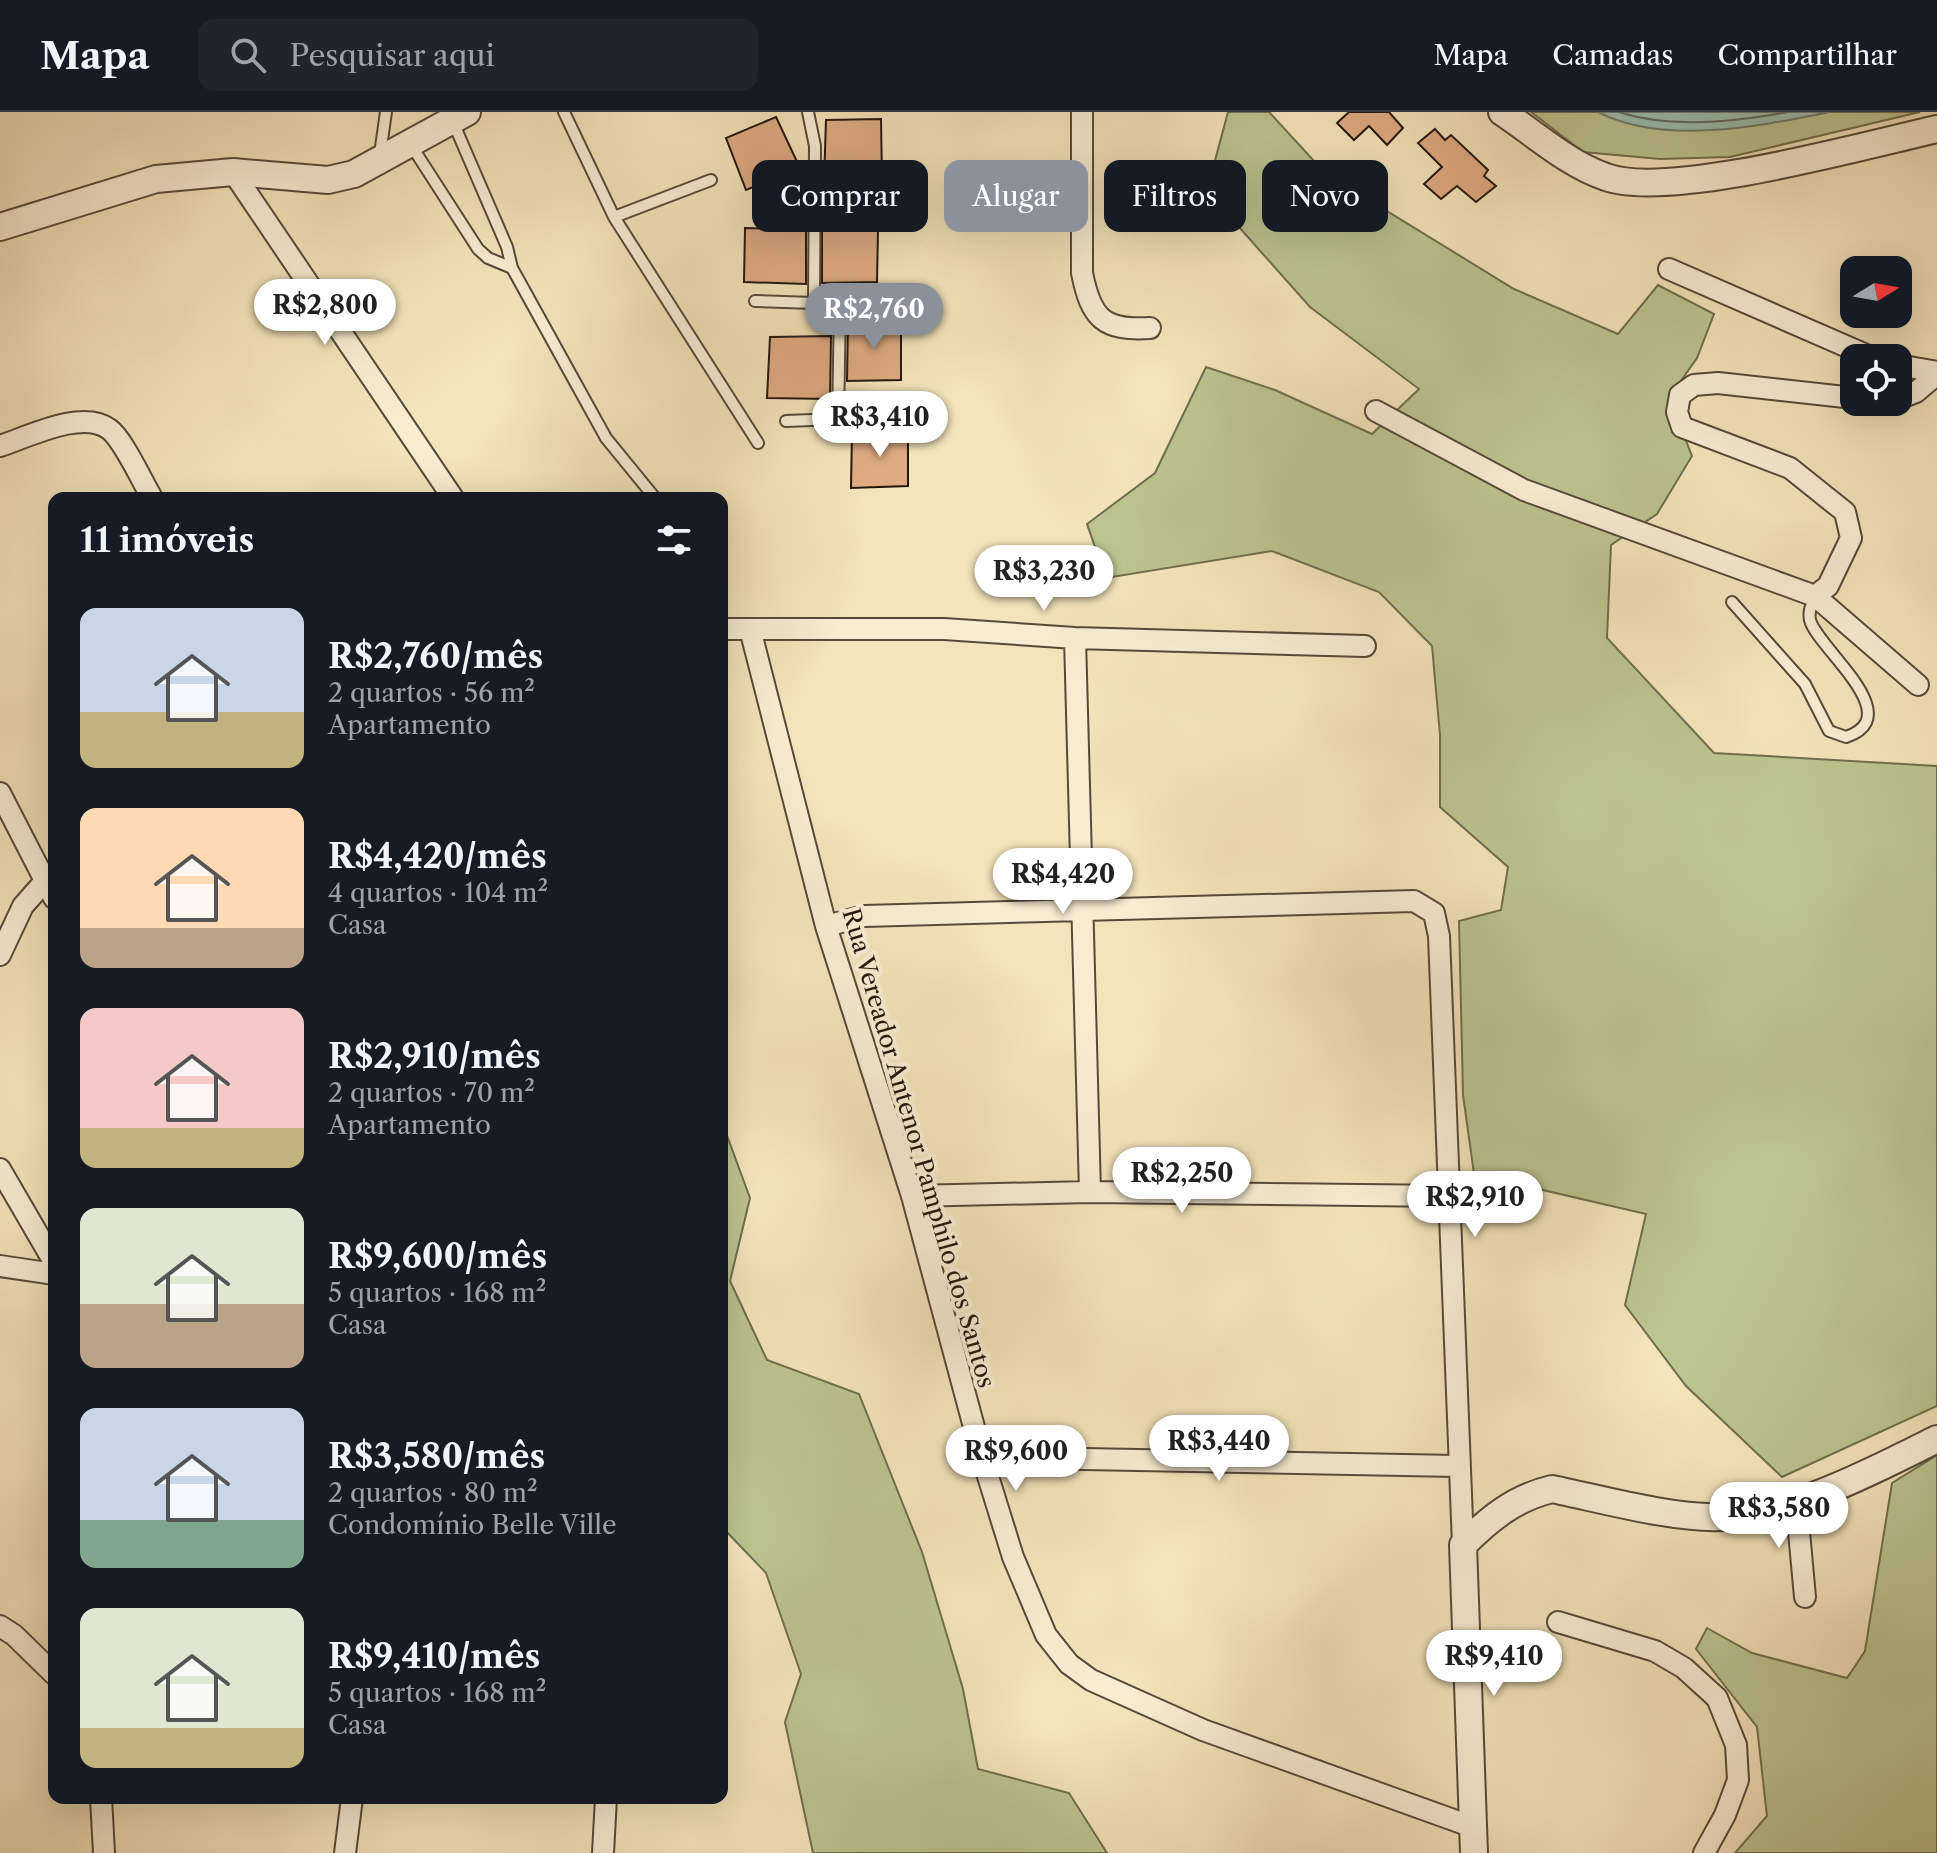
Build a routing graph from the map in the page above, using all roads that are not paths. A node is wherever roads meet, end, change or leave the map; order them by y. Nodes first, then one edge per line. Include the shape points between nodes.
1 (386, 112) edge
2 (564, 112) edge
3 (808, 112) edge
4 (1082, 112) edge
5 (1502, 112) edge
6 (460, 116) edge
7 (1937, 129) edge
8 (411, 145) junction
9 (815, 160) edge
10 (379, 164) junction
11 (233, 172) junction
12 (711, 180) dead end
13 (614, 217) junction
14 (0, 227) edge
15 (815, 232) edge
16 (512, 268) junction
17 (1669, 269) dead end
18 (755, 301) dead end
19 (814, 303) junction
20 (840, 305) junction
21 (901, 306) dead end
22 (1150, 328) dead end
23 (1841, 344) edge
24 (1912, 368) edge
25 (1937, 373) edge
26 (1912, 394) edge
27 (1840, 396) edge
28 (839, 401) junction
29 (905, 402) dead end
30 (1376, 411) dead end
31 (786, 421) dead end
32 (758, 443) dead end
33 (0, 446) edge
34 (148, 492) edge
35 (449, 492) edge
36 (650, 492) edge
37 (1815, 596) junction
38 (1732, 602) dead end
39 (728, 629) edge
40 (750, 629) junction
41 (1075, 638) junction
42 (1365, 646) dead end
43 (1918, 685) dead end
44 (0, 793) edge
45 (48, 878) edge
46 (48, 885) edge
47 (1085, 911) junction
48 (826, 926) junction
49 (0, 955) edge
50 (0, 1169) edge
51 (1090, 1192) junction
52 (912, 1196) junction
53 (1452, 1196) junction
54 (48, 1252) edge
55 (0, 1266) edge
56 (48, 1273) edge
57 (1937, 1439) edge
58 (982, 1457) junction
59 (1457, 1466) junction
60 (1796, 1499) junction
61 (1463, 1545) junction
62 (1805, 1597) dead end
63 (1558, 1622) dead end
64 (0, 1626) edge
65 (48, 1668) edge
66 (101, 1804) edge
67 (351, 1804) edge
68 (606, 1804) edge
69 (1473, 1827) junction
70 (104, 1853) edge
71 (345, 1853) edge
72 (603, 1853) edge
73 (1474, 1853) edge
74 (1704, 1853) edge

1 - 10 lane
2 - 13 lane
3 - 9 lane
4 - 22 street via 1082,273 1087,299 1105,324 1124,330
5 - 7 street via 1578,163 1607,178 1633,182 1669,182 1777,165
6 - 8 street
6 - 16 lane
8 - 10 street
8 - 16 lane via 478,249
10 - 11 street via 328,180
11 - 14 street via 156,179
11 - 35 street
12 - 13 lane
13 - 32 lane
15 - 19 lane
16 - 36 lane via 606,438
17 - 23 street
18 - 19 lane
19 - 20 lane
20 - 21 lane
20 - 28 lane
24 - 25 street
25 - 26 street
27 - 37 street via 1694,385 1680,395 1677,412 1682,427 1790,468 1845,512 1851,538 1828,586
28 - 29 lane
28 - 31 lane via 838,419
30 - 37 street via 1524,490
33 - 34 street via 94,422 111,430
37 - 38 lane via 1812,626 1861,686 1867,702 1862,726 1846,737 1829,731 1805,684
37 - 43 street
39 - 40 street
40 - 41 street via 944,629
40 - 48 street, Rua Vereador Antenor Pamphilo dos Santos
41 - 42 street
41 - 47 street
44 - 45 street
46 - 49 street via 23,906
47 - 48 street via 864,916
47 - 51 street
47 - 53 street via 1414,901 1434,913
48 - 52 street, Rua Vereador Antenor Pamphilo dos Santos
50 - 54 street
51 - 52 street
51 - 53 street
52 - 58 street, Rua Vereador Antenor Pamphilo dos Santos
53 - 59 street
55 - 56 street
57 - 60 street via 1869,1474
58 - 59 street
58 - 69 street, Rua Vereador Antenor Pamphilo dos Santos via 1013,1557 1046,1635 1069,1664 1091,1680 1203,1730
59 - 61 street
60 - 61 street via 1719,1517 1552,1489 1492,1516
60 - 62 street
61 - 69 street
63 - 74 street via 1655,1651 1717,1698 1736,1745 1738,1780
64 - 65 street
66 - 70 street
67 - 71 street
68 - 72 street
69 - 73 street

